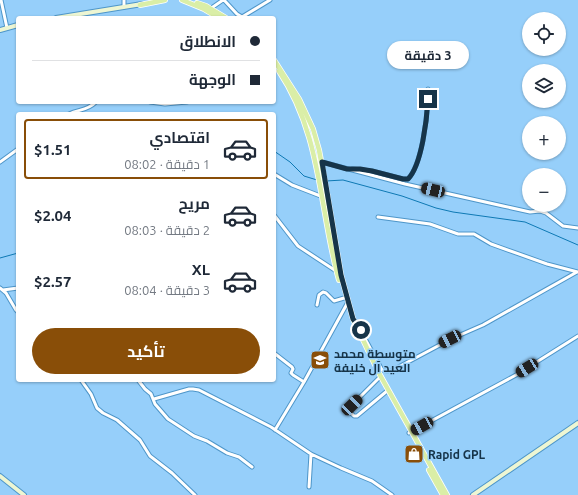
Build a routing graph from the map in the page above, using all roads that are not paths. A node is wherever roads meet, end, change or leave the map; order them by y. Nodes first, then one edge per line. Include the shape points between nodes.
1 (1, 0) edge
2 (124, 0) edge
3 (146, 0) edge
4 (154, 0) edge
5 (165, 0) edge
6 (182, 0) edge
7 (190, 0) edge
8 (224, 0) edge
9 (270, 0) edge
10 (141, 2) edge
11 (124, 7) junction
12 (211, 14) edge
13 (68, 16) edge
14 (240, 16) edge
15 (244, 16) edge
16 (16, 26) edge
17 (7, 28) junction
18 (0, 30) edge
19 (276, 63) edge
20 (276, 68) edge
21 (428, 89) dead end
22 (94, 104) edge
23 (74, 112) edge
24 (16, 150) edge
25 (0, 162) edge
26 (322, 165) junction
27 (347, 169) junction
28 (276, 175) edge
29 (323, 197) junction
30 (378, 216) dead end
31 (276, 218) edge
32 (578, 228) edge
33 (336, 270) junction
34 (578, 272) edge
35 (16, 288) edge
36 (1, 289) edge
37 (344, 298) junction
38 (317, 304) dead end
39 (347, 304) junction
40 (16, 310) edge
41 (353, 319) junction
42 (578, 336) edge
43 (276, 355) edge
44 (379, 378) junction
45 (83, 382) edge
46 (140, 382) edge
47 (304, 382) junction
48 (387, 391) junction
49 (154, 399) junction
50 (578, 423) edge
51 (275, 430) junction
52 (411, 433) junction
53 (311, 454) junction
54 (252, 467) dead end
55 (0, 476) edge
56 (309, 486) dead end
57 (24, 495) edge
58 (195, 495) edge
59 (392, 495) edge
60 (443, 495) edge
61 (447, 495) edge
62 (473, 495) edge

1 - 17 street
2 - 11 street
3 - 10 main road
4 - 10 main road
5 - 10 main road
6 - 12 main road
7 - 12 main road
8 - 12 street
8 - 14 street
9 - 15 street
10 - 11 main road
11 - 13 main road
16 - 17 main road
17 - 18 main road
19 - 26 main road via 308,118
20 - 29 main road via 303,118
21 - 27 street via 428,108 421,149 408,179 360,169
22 - 23 street via 88,109
24 - 25 street
26 - 27 street
26 - 39 main road
27 - 32 street via 530,212 540,211 563,226
28 - 29 street via 292,186
29 - 33 main road
30 - 34 street via 430,224 458,234 474,234 491,244
31 - 33 street via 298,246
33 - 37 main road
34 - 41 street via 483,325 450,339 391,371 382,370
35 - 36 street
36 - 40 street
37 - 38 street via 334,301 322,292 318,296
37 - 39 main road
39 - 41 main road
39 - 44 main road via 353,325
39 - 47 street
41 - 52 main road
42 - 52 street via 516,375
43 - 47 street via 293,368 292,374
44 - 48 main road
44 - 48 street via 349,410 357,416
45 - 58 street via 97,408 117,420 142,442 150,456
46 - 49 street
47 - 51 street
48 - 52 main road
49 - 51 street via 193,389
49 - 54 street via 157,407 174,424 239,457
50 - 62 main road
51 - 53 street
52 - 60 main road
52 - 61 main road
53 - 56 street
53 - 59 street via 372,481
55 - 57 main road

